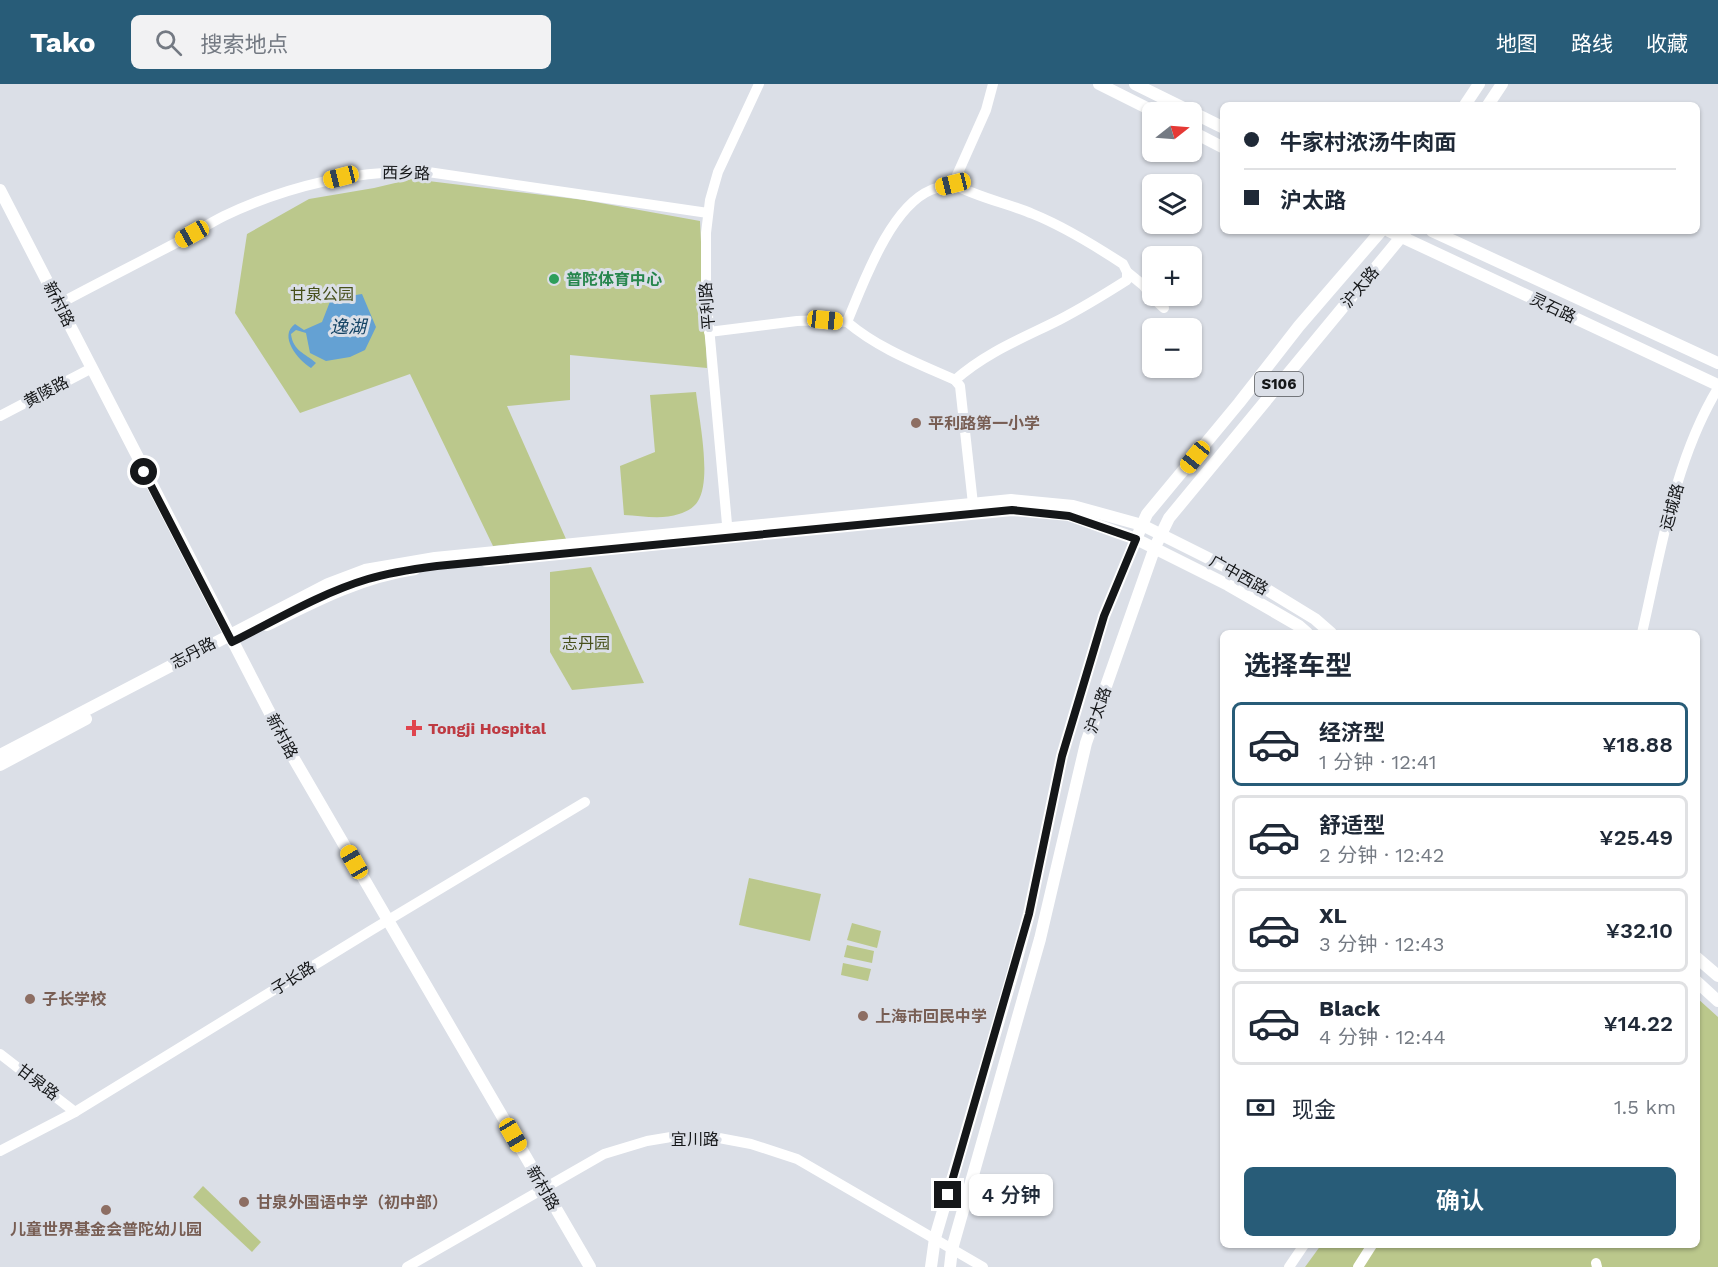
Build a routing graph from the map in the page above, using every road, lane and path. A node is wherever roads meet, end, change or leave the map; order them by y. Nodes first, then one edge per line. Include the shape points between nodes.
1 (759, 84) edge
2 (993, 84) edge
3 (1099, 84) edge
4 (1135, 84) edge
5 (1479, 84) edge
6 (1502, 84) edge
7 (1467, 102) edge
8 (1490, 102) edge
9 (1142, 106) edge
10 (1220, 126) edge
11 (1202, 136) edge
12 (1220, 146) edge
13 (953, 184) junction
14 (1, 193) edge
15 (708, 213) junction
16 (1378, 234) edge
17 (1438, 234) edge
18 (1404, 235) edge
19 (1127, 272) junction
20 (58, 304) junction
21 (1164, 308) dead end
22 (847, 322) junction
23 (709, 332) junction
24 (1718, 363) edge
25 (92, 368) junction
26 (955, 380) junction
27 (1718, 386) edge
28 (0, 416) edge
29 (973, 504) junction
30 (1142, 525) junction
31 (728, 534) junction
32 (1161, 534) junction
33 (1136, 539) junction
34 (1155, 547) junction
35 (1304, 630) edge
36 (1328, 630) edge
37 (1643, 630) edge
38 (231, 638) junction
39 (0, 755) edge
40 (0, 765) edge
41 (585, 802) dead end
42 (387, 920) junction
43 (1700, 960) edge
44 (1718, 976) edge
45 (1700, 985) edge
46 (1718, 1001) edge
47 (0, 1054) edge
48 (75, 1112) junction
49 (0, 1151) edge
50 (543, 1188) junction
51 (935, 1238) junction
52 (1302, 1248) edge
53 (1370, 1248) edge
54 (952, 1249) junction
55 (407, 1267) edge
56 (590, 1267) edge
57 (931, 1267) edge
58 (950, 1267) edge
59 (983, 1267) edge
60 (1289, 1267) edge
61 (1358, 1267) edge

1 - 15 street, 平利路 via 718,172
2 - 13 street via 986,111
3 - 9 main road
4 - 10 main road
5 - 7 main road
6 - 8 main road
11 - 12 main road
13 - 19 street via 1068,230 1124,264
13 - 22 street via 930,191 907,207 886,237
14 - 20 main road, 新村路
15 - 20 street, 西乡路 via 428,172 370,173 314,184 225,215
15 - 23 street, 平利路 via 705,263
16 - 30 main road, 沪太路 / S106 via 1299,326
17 - 24 main road, 灵石路
18 - 27 main road, 灵石路
18 - 32 main road, 沪太路 / S106 via 1169,518
19 - 21 street
19 - 26 street via 1126,280 1114,288 999,348
20 - 25 main road, 新村路
22 - 23 street via 797,321
22 - 26 street via 888,349
23 - 31 street, 平利路
25 - 28 street, 黄陵路
25 - 38 main road, 新村路
26 - 29 street via 960,386
27 - 37 street, 运城路 via 1674,491
29 - 30 main road, 志丹路 via 1011,500 1073,506
29 - 31 main road, 志丹路
30 - 32 main road, 广中西路
30 - 33 main road, 沪太路 / S106
31 - 33 main road, 志丹路 via 1012,510 1069,516
31 - 38 main road, 志丹路 via 405,570 332,592
32 - 34 main road, 沪太路 / S106
32 - 36 main road, 广中西路 via 1248,578
33 - 34 main road, 广中西路
33 - 51 main road, 沪太路 / S106 via 1104,616 1062,756 1026,925
34 - 35 main road, 广中西路
34 - 54 main road, 沪太路 / S106 via 1086,743 1040,939
38 - 39 main road, 志丹路
38 - 40 main road, 志丹路
38 - 42 main road, 新村路 via 290,752
41 - 42 street, 子长路
42 - 48 street, 子长路
42 - 50 main road, 新村路
43 - 44 main road
45 - 46 main road
47 - 48 street, 甘泉路
48 - 49 street, 子长路
50 - 51 street, 宜川路 via 604,1154 631,1145 677,1136 719,1138 766,1147 797,1159
50 - 55 street, 宜川路
50 - 56 main road, 新村路
51 - 54 street, 宜川路
51 - 57 main road, 沪太路 / S106
52 - 60 street
53 - 61 street
54 - 58 main road, 沪太路 / S106
54 - 59 street, 宜川路

